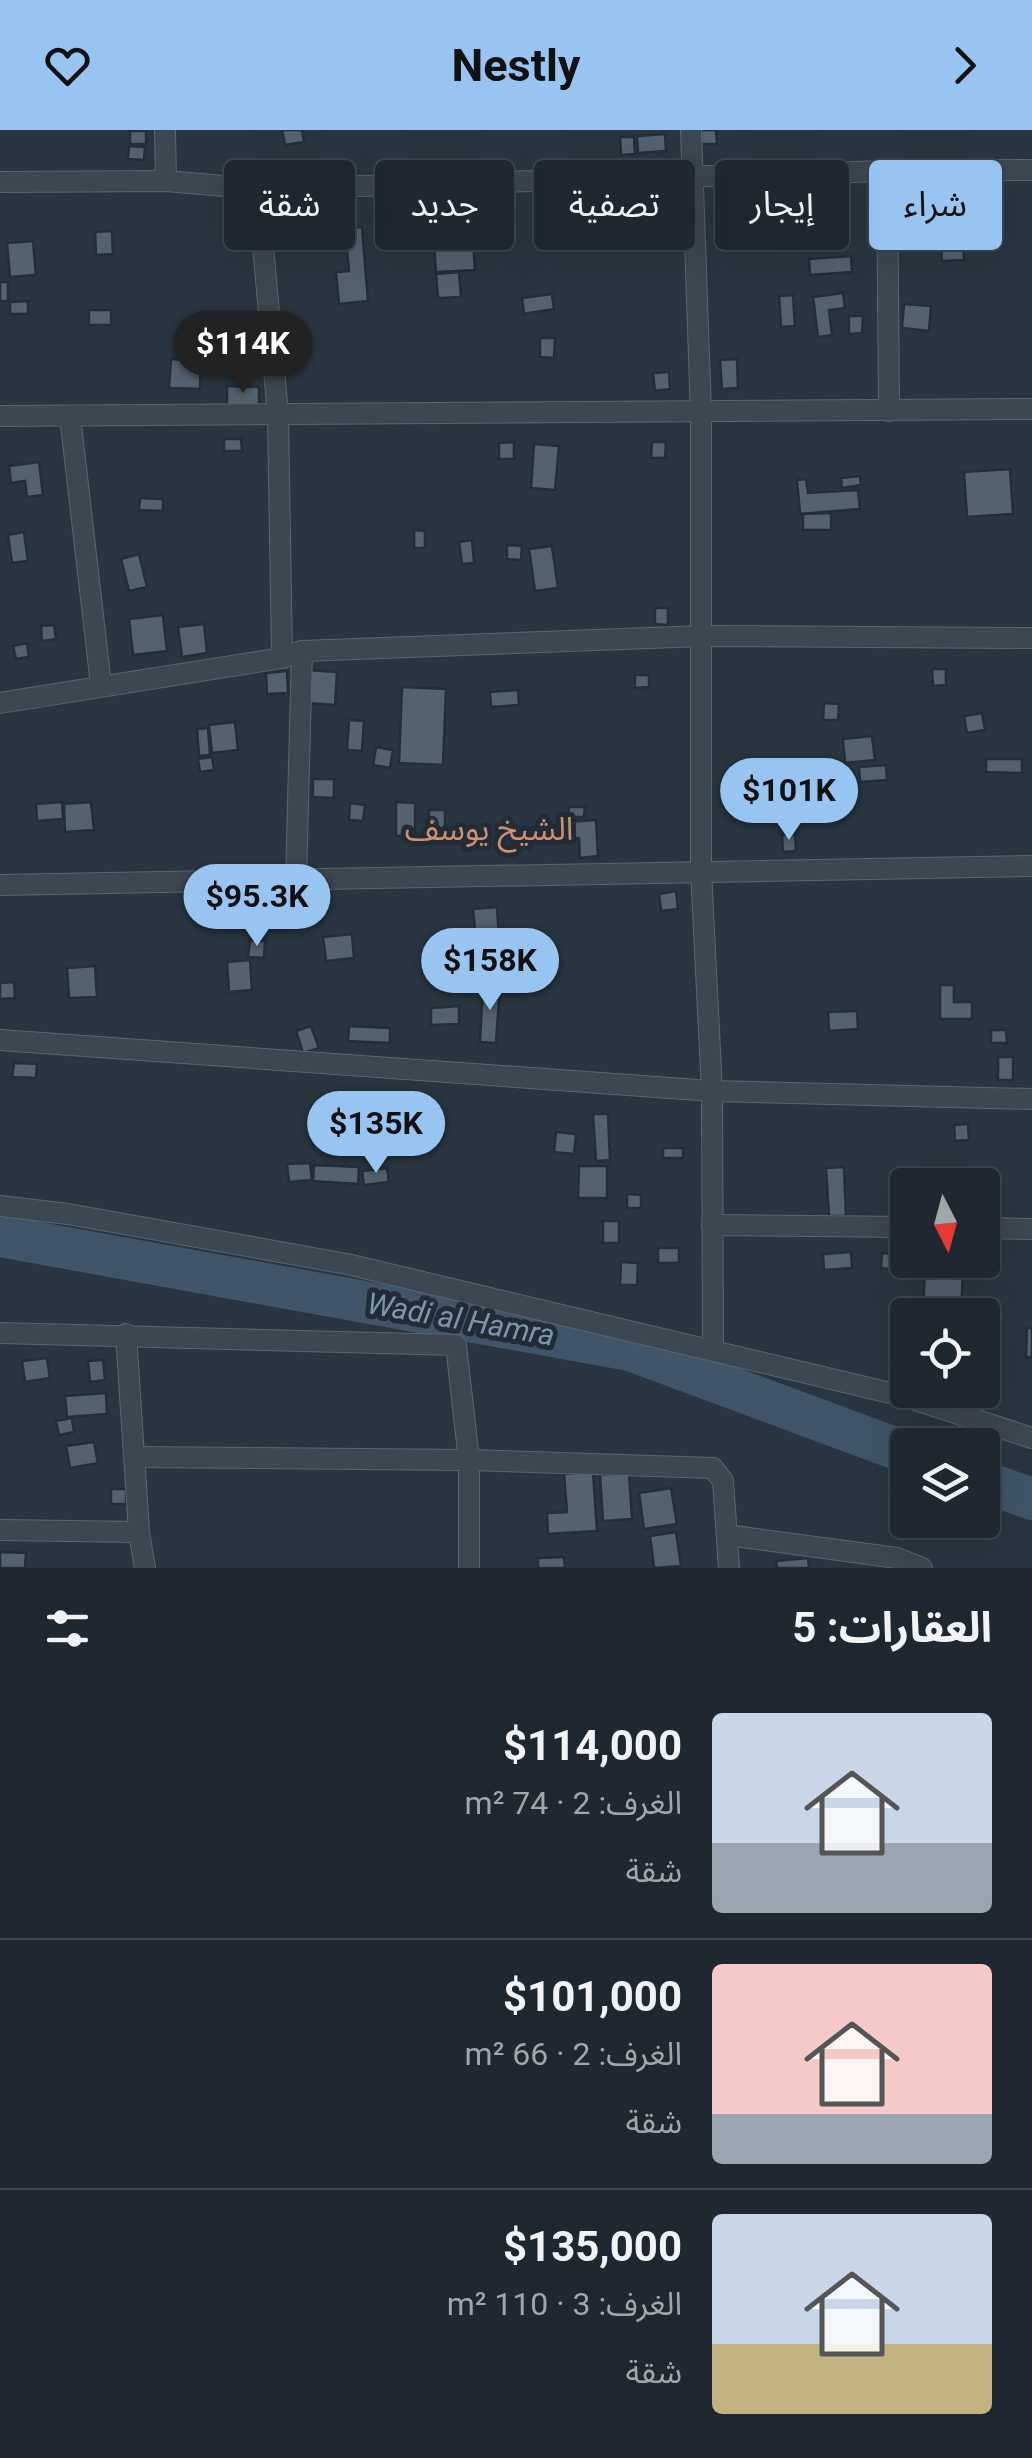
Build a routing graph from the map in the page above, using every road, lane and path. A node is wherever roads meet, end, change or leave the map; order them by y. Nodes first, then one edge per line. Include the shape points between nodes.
1 (165, 130) edge
2 (691, 130) edge
3 (692, 160) edge
4 (1002, 170) edge
5 (1032, 170) edge
6 (869, 172) edge
7 (695, 179) edge
8 (0, 182) edge
9 (166, 182) junction
10 (534, 182) edge
11 (224, 186) edge
12 (355, 186) edge
13 (263, 250) edge
14 (695, 250) edge
15 (888, 250) edge
16 (1032, 409) edge
17 (889, 411) junction
18 (701, 413) junction
19 (278, 415) junction
20 (0, 416) edge
21 (70, 416) junction
22 (703, 636) junction
23 (1032, 638) edge
24 (302, 650) junction
25 (282, 658) junction
26 (101, 686) junction
27 (0, 703) edge
28 (1032, 866) edge
29 (701, 871) junction
30 (296, 880) junction
31 (0, 885) edge
32 (0, 1040) edge
33 (712, 1092) junction
34 (1032, 1100) edge
35 (0, 1206) edge
36 (712, 1225) junction
37 (890, 1228) edge
38 (1000, 1228) edge
39 (1032, 1229) edge
40 (0, 1333) edge
41 (126, 1334) junction
42 (713, 1350) junction
43 (1032, 1438) edge
44 (136, 1456) junction
45 (469, 1460) junction
46 (0, 1530) edge
47 (139, 1532) junction
48 (727, 1535) junction
49 (145, 1568) edge
50 (469, 1568) edge
51 (729, 1568) edge
52 (922, 1568) edge

1 - 9 street
2 - 3 street
4 - 5 street
6 - 7 street
8 - 9 street
9 - 11 street
10 - 12 street
13 - 19 street
14 - 18 street
15 - 17 street
16 - 17 street
17 - 18 street
18 - 19 street
18 - 22 street
19 - 21 street
19 - 25 street
20 - 21 street
21 - 26 street
22 - 23 street
22 - 24 street
22 - 29 street
24 - 25 street
24 - 30 street
25 - 26 street
26 - 27 street
28 - 29 street
29 - 30 street
29 - 33 street
30 - 31 street
32 - 33 street
33 - 34 street
33 - 36 street
35 - 42 street via 347,1264
36 - 37 street
36 - 42 street
38 - 39 street
40 - 41 street
41 - 44 street
41 - 45 street via 456,1345
42 - 43 street via 903,1396
44 - 45 street
44 - 47 street
45 - 48 street via 713,1468 723,1481
45 - 50 street
46 - 47 street
47 - 49 street
48 - 51 street
48 - 52 street via 897,1558

